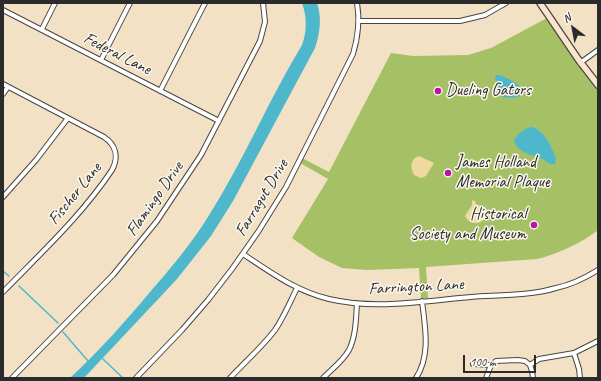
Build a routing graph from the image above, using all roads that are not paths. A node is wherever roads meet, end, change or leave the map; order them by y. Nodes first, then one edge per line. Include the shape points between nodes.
1 (55, 3) edge
2 (130, 3) edge
3 (205, 3) edge
4 (263, 3) edge
5 (357, 3) edge
6 (506, 3) edge
7 (543, 4) edge
8 (3, 10) edge
9 (359, 21) junction
10 (42, 29) junction
11 (598, 50) edge
12 (101, 60) junction
13 (580, 63) junction
14 (3, 84) edge
15 (598, 86) edge
16 (8, 87) junction
17 (160, 91) junction
18 (3, 94) edge
19 (68, 118) junction
20 (219, 121) junction
21 (3, 197) edge
22 (243, 254) junction
23 (598, 270) edge
24 (297, 288) junction
25 (3, 292) edge
26 (422, 301) junction
27 (357, 303) junction
28 (598, 341) edge
29 (574, 353) junction
30 (473, 364) dead end
31 (490, 365) junction
32 (530, 365) junction
33 (12, 378) edge
34 (136, 378) edge
35 (230, 378) edge
36 (324, 378) edge
37 (416, 378) edge
38 (486, 378) edge
39 (533, 378) edge
40 (580, 378) edge

1 - 10 street
2 - 12 street
3 - 17 street
4 - 20 street, Flamingo Drive via 265,22 262,38
5 - 9 street, Farragut Drive
6 - 9 street via 485,15 460,21
7 - 13 street
8 - 10 street, Federal Lane
9 - 22 street, Farragut Drive via 349,64 286,187
10 - 12 street, Federal Lane
11 - 13 street
12 - 17 street, Federal Lane
13 - 15 street
14 - 16 street, Fischer Lane
16 - 18 street
16 - 19 street, Fischer Lane
17 - 20 street, Federal Lane
19 - 21 street
19 - 25 street, Fischer Lane via 110,141 115,149 116,163 76,216
20 - 33 street, Flamingo Drive via 186,179 147,235 113,275
22 - 24 street, Farrington Lane
22 - 34 street, Farragut Drive via 194,317
23 - 26 street, Farrington Lane via 578,281 550,290
24 - 27 street, Farrington Lane via 328,298
24 - 35 street via 274,330
26 - 27 street, Farrington Lane via 390,304
26 - 37 street via 426,353
27 - 36 street via 350,347
28 - 29 street
29 - 32 street via 537,359
29 - 40 street via 579,365
30 - 31 street
31 - 32 street via 496,361 518,360
31 - 38 street
32 - 39 street

